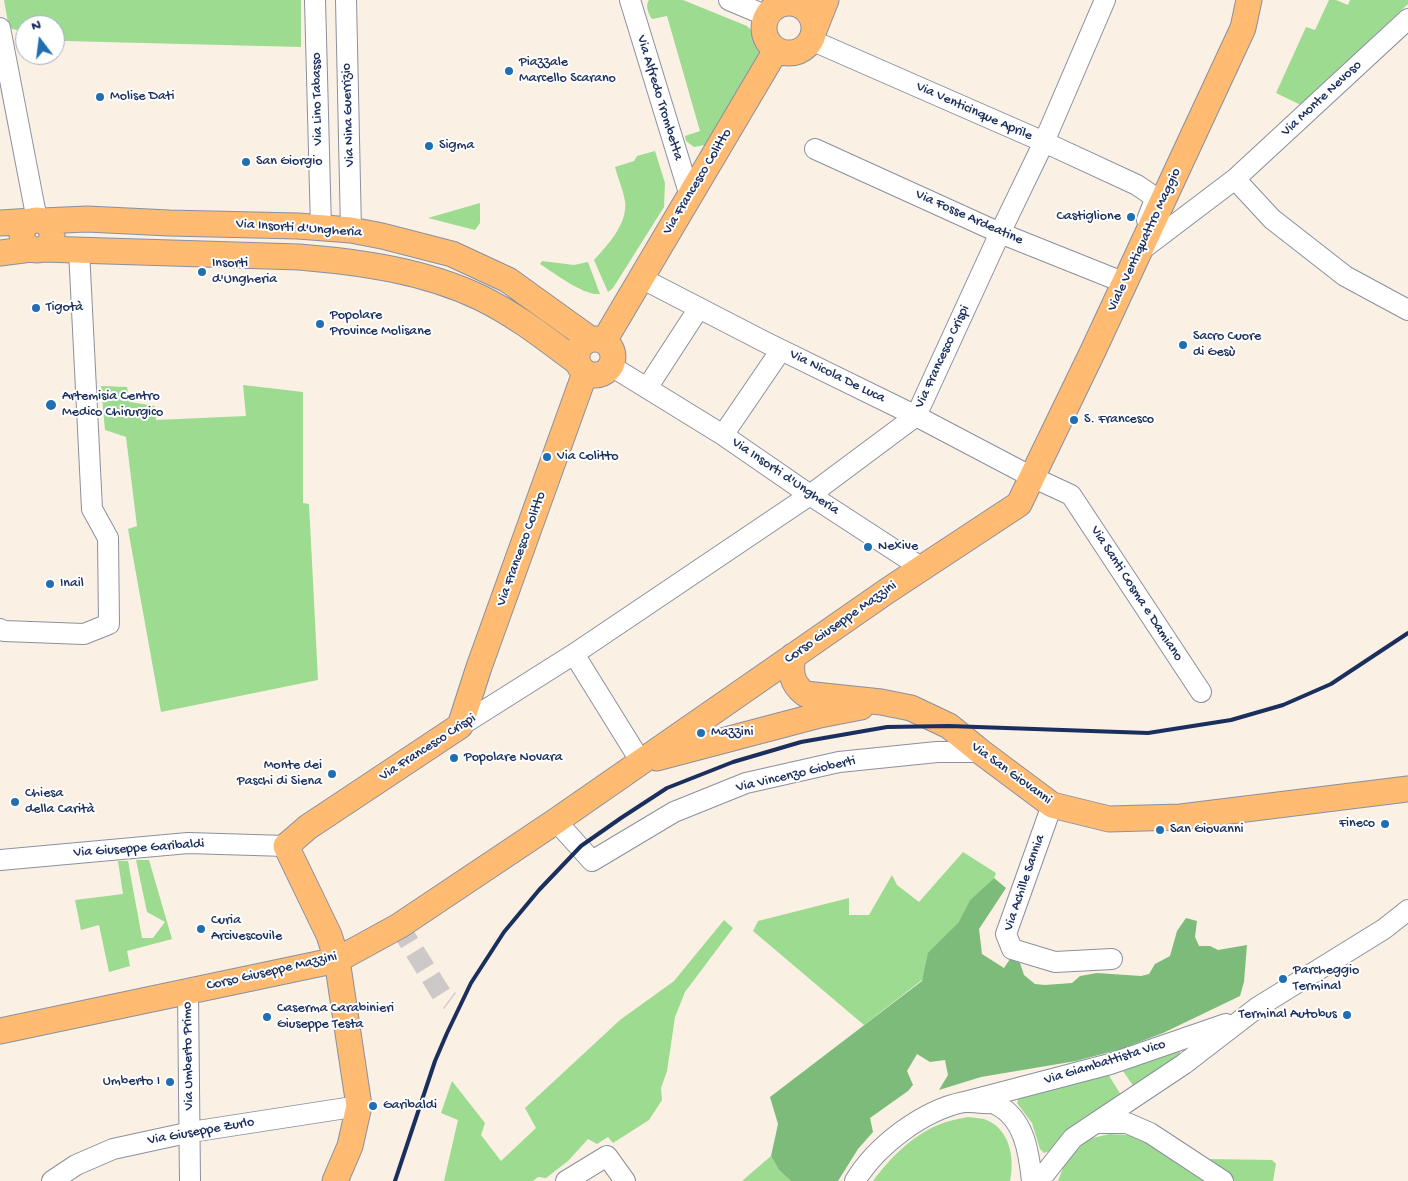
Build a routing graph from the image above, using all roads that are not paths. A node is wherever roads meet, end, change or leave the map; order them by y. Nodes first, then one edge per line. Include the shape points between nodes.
1 (315, 0) edge
2 (346, 0) edge
3 (630, 0) edge
4 (729, 0) edge
5 (826, 0) edge
6 (1105, 0) edge
7 (1248, 0) edge
8 (1260, 0) edge
9 (783, 5) edge
10 (1408, 19) edge
11 (0, 28) edge
12 (1243, 28) junction
13 (812, 35) junction
14 (776, 50) junction
15 (1044, 142) junction
16 (815, 149) dead end
17 (1236, 179) junction
18 (690, 196) junction
19 (37, 221) junction
20 (0, 223) edge
21 (321, 228) junction
22 (351, 230) junction
23 (1000, 233) junction
24 (37, 249) junction
25 (79, 250) junction
26 (1140, 251) junction
27 (0, 253) edge
28 (642, 278) junction
29 (1125, 283) junction
30 (699, 308) junction
31 (1408, 310) edge
32 (597, 340) junction
33 (781, 350) junction
34 (611, 366) junction
35 (581, 367) junction
36 (647, 388) junction
37 (916, 416) junction
38 (723, 435) junction
39 (1032, 477) junction
40 (810, 495) junction
41 (1071, 495) joint
42 (922, 568) junction
43 (0, 629) edge
44 (574, 654) junction
45 (793, 656) junction
46 (1201, 692) dead end
47 (881, 702) junction
48 (460, 726) junction
49 (981, 752) junction
50 (640, 762) junction
51 (1402, 792) edge
52 (1052, 805) junction
53 (556, 821) junction
54 (286, 846) junction
55 (0, 860) edge
56 (1408, 910) edge
57 (1112, 958) dead end
58 (337, 960) junction
59 (188, 992) junction
60 (1244, 1017) junction
61 (0, 1031) edge
62 (965, 1102) junction
63 (359, 1106) junction
64 (1096, 1123) junction
65 (191, 1132) junction
66 (52, 1181) edge
67 (190, 1181) edge
68 (335, 1181) edge
69 (566, 1181) edge
70 (625, 1181) edge
71 (855, 1181) edge
72 (1032, 1181) edge
73 (1039, 1181) edge
74 (1223, 1181) edge

1 - 21 street, Via Lino Tabasso
2 - 22 street, Via Nina Guerrizio
3 - 18 street, Via Alfredo Trombetta
4 - 9 street
5 - 13 main road
6 - 15 street, Via Francesco Crispi
7 - 12 main road, Viale Ventiquattro Maggio
8 - 12 street
9 - 13 main road via 800,6 808,12 813,21
9 - 14 main road via 764,25 764,35
10 - 17 street, Via Monte Nevoso
11 - 19 street
12 - 26 main road, Viale Ventiquattro Maggio
13 - 14 main road via 804,48 796,52
13 - 15 street, Via Venticinque Aprile
14 - 18 main road, Via Francesco Colitto
15 - 23 street, Via Francesco Crispi
15 - 26 street, Via Venticinque Aprile via 1137,185 1153,196 1154,202 1140,240
16 - 23 street, Via Fosse Ardeatine
17 - 26 street, Via Monte Nevoso
17 - 31 street via 1272,219 1345,276
18 - 28 main road, Via Francesco Colitto
19 - 20 main road, Via Insorti d'Ungheria
19 - 21 main road, Via Insorti d'Ungheria via 87,219
19 - 24 main road via 50,227 52,232 50,242
21 - 22 main road, Via Insorti d'Ungheria
22 - 32 main road, Via Insorti d'Ungheria via 452,254 508,280
23 - 29 street, Via Fosse Ardeatine
23 - 37 street, Via Francesco Crispi
24 - 25 main road, Via Insorti d'Ungheria
24 - 27 main road, Via Insorti d'Ungheria
25 - 35 main road, Via Insorti d'Ungheria via 299,257 381,266 451,285 481,298 534,329
25 - 43 street via 92,509 108,538 109,624 84,634
26 - 29 main road, Viale Ventiquattro Maggio
28 - 30 street, Via Nicola De Luca
28 - 32 main road, Via Francesco Colitto
29 - 39 main road, Viale Ventiquattro Maggio
30 - 33 street, Via Nicola De Luca
30 - 36 street
32 - 34 main road via 611,348
32 - 35 main road via 579,346 576,356
33 - 37 street, Via Nicola De Luca
33 - 38 street
34 - 35 main road via 595,375
34 - 36 street, Via Insorti d'Ungheria
35 - 48 main road, Via Francesco Colitto
36 - 38 street, Via Insorti d'Ungheria
37 - 39 street, Via Nicola De Luca
37 - 40 street, Via Francesco Crispi
38 - 40 street, Via Insorti d'Ungheria
39 - 41 street, Via Nicola De Luca
39 - 42 main road, Corso Giuseppe Mazzini via 1019,504
40 - 42 street, Via Insorti d'Ungheria
40 - 44 street, Via Francesco Crispi
41 - 46 street, Via Santi Cosma e Damiano
42 - 45 main road, Corso Giuseppe Mazzini
44 - 48 street, Via Francesco Crispi
44 - 50 street
45 - 47 main road, Via San Giovanni via 792,680 805,694
45 - 50 main road, Corso Giuseppe Mazzini
47 - 49 main road, Via San Giovanni via 911,708 949,726
47 - 50 main road, Corso Giuseppe Mazzini
48 - 54 main road, Via Francesco Crispi via 308,827
49 - 52 main road, Via San Giovanni
49 - 53 street, Via Vincenzo Gioberti via 937,752 839,762 746,783 674,812 592,861
50 - 53 main road, Corso Giuseppe Mazzini
51 - 52 main road, Via San Giovanni via 1181,817 1109,818
52 - 57 street, Via Achille Sannia via 1006,934 1012,948 1055,962
53 - 58 main road, Corso Giuseppe Mazzini via 399,926
54 - 55 street, Via Giuseppe Garibaldi via 188,844
54 - 58 main road via 329,935
56 - 60 street, Via Giambattista Vico via 1384,929
58 - 59 main road, Corso Giuseppe Mazzini
58 - 63 main road
59 - 61 main road, Corso Giuseppe Mazzini
59 - 65 street, Via Umberto Primo
60 - 62 street, Via Giambattista Vico via 1110,1064
60 - 64 street, Via Giambattista Vico via 1184,1064
62 - 71 street, Via Giambattista Vico via 933,1112 886,1144
62 - 72 street via 997,1104 1015,1119 1026,1142
63 - 65 street, Via Giuseppe Zurlo
63 - 68 main road via 350,1146
64 - 73 street, Via Giambattista Vico via 1073,1138
64 - 74 street via 1127,1123 1150,1133
65 - 66 street, Via Giuseppe Zurlo via 113,1149 76,1165
65 - 67 street, Via Umberto Primo
69 - 70 street via 607,1156

